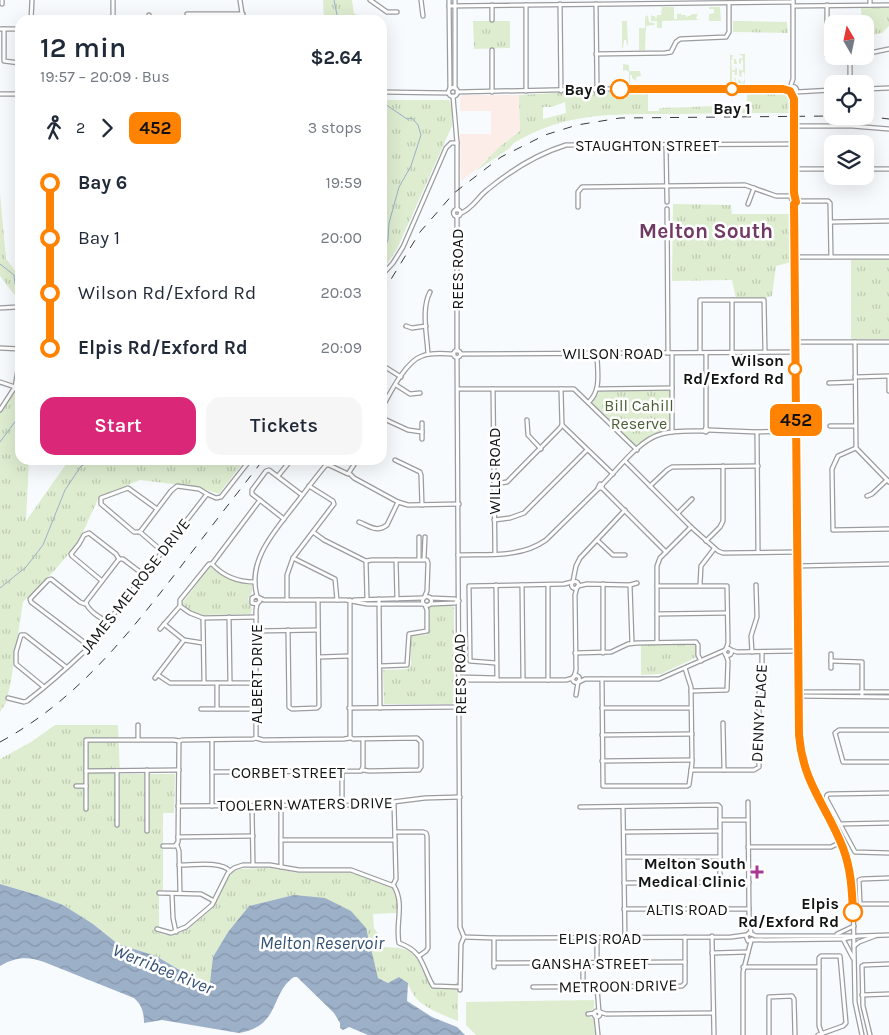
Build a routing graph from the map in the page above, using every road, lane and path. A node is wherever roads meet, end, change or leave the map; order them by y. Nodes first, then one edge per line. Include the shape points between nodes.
1 (32, 0) edge
2 (113, 0) edge
3 (240, 0) edge
4 (370, 0) edge
5 (421, 0) edge
6 (449, 0) edge
7 (455, 0) edge
8 (870, 0) edge
9 (673, 2) edge
10 (729, 3) junction
11 (793, 3) edge
12 (560, 4) junction
13 (596, 4) junction
14 (455, 5) junction
15 (492, 5) junction
16 (526, 5) junction
17 (827, 5) junction
18 (870, 5) junction
19 (889, 5) edge
20 (449, 6) junction
21 (397, 12) dead end
22 (187, 14) dead end
23 (242, 14) joint
24 (31, 15) edge
25 (113, 15) edge
26 (827, 15) edge
27 (424, 16) dead end
28 (492, 20) dead end
29 (2, 29) edge
30 (15, 29) edge
31 (889, 49) edge
32 (492, 50) dead end
33 (874, 52) edge
34 (596, 54) junction
35 (15, 62) edge
36 (793, 79) junction
37 (597, 88) junction
38 (889, 88) edge
39 (874, 89) edge
40 (449, 90) junction
41 (456, 90) junction
42 (561, 90) junction
43 (790, 90) junction
44 (796, 90) junction
45 (824, 90) edge
46 (526, 91) junction
47 (387, 92) edge
48 (492, 92) junction
49 (0, 94) edge
50 (15, 94) edge
51 (453, 96) junction
52 (794, 99) junction
53 (794, 126) junction
54 (889, 129) edge
55 (456, 143) junction
56 (794, 144) junction
57 (666, 145) junction
58 (874, 169) edge
59 (889, 169) edge
60 (794, 170) junction
61 (824, 170) edge
62 (667, 187) junction
63 (754, 188) junction
64 (793, 195) junction
65 (667, 202) dead end
66 (795, 202) junction
67 (748, 204) dead end
68 (578, 207) dead end
69 (667, 209) dead end
70 (459, 215) junction
71 (889, 221) edge
72 (831, 222) junction
73 (794, 257) junction
74 (831, 257) junction
75 (889, 257) edge
76 (387, 270) edge
77 (430, 292) dead end
78 (732, 300) junction
79 (15, 307) edge
80 (0, 308) edge
81 (406, 326) dead end
82 (426, 326) junction
83 (795, 342) junction
84 (855, 342) junction
85 (889, 342) edge
86 (0, 348) edge
87 (15, 349) edge
88 (700, 352) junction
89 (706, 352) junction
90 (732, 352) junction
91 (765, 352) junction
92 (795, 352) junction
93 (597, 353) junction
94 (670, 353) junction
95 (428, 354) junction
96 (457, 355) junction
97 (387, 368) edge
98 (889, 376) edge
99 (401, 377) junction
100 (855, 377) junction
101 (0, 382) edge
102 (15, 382) edge
103 (855, 382) junction
104 (829, 383) dead end
105 (396, 385) junction
106 (14, 387) junction
107 (672, 388) junction
108 (458, 389) junction
109 (493, 389) junction
110 (561, 389) junction
111 (598, 389) junction
112 (889, 391) edge
113 (420, 393) dead end
114 (387, 400) edge
115 (589, 402) junction
116 (0, 410) edge
117 (387, 420) edge
118 (526, 420) dead end
119 (422, 423) dead end
120 (562, 425) junction
121 (830, 426) dead end
122 (855, 426) junction
123 (706, 430) junction
124 (796, 430) junction
125 (422, 432) junction
126 (672, 432) junction
127 (757, 432) junction
128 (422, 439) dead end
129 (541, 448) junction
130 (856, 448) junction
131 (588, 450) junction
132 (636, 450) junction
133 (395, 460) dead end
134 (625, 461) junction
135 (246, 465) edge
136 (287, 465) edge
137 (328, 465) joint
138 (354, 465) edge
139 (723, 466) junction
140 (758, 466) junction
141 (350, 474) junction
142 (613, 474) junction
143 (278, 476) junction
144 (888, 481) edge
145 (494, 484) junction
146 (310, 486) junction
147 (650, 486) junction
148 (601, 487) junction
149 (207, 494) junction
150 (303, 495) junction
151 (867, 496) dead end
152 (692, 499) dead end
153 (260, 500) junction
154 (398, 502) junction
155 (459, 504) junction
156 (422, 505) junction
157 (157, 509) junction
158 (625, 510) junction
159 (678, 513) junction
160 (284, 519) junction
161 (494, 520) junction
162 (359, 522) dead end
163 (691, 527) junction
164 (889, 529) edge
165 (140, 532) junction
166 (313, 532) junction
167 (597, 540) junction
168 (706, 541) junction
169 (714, 549) junction
170 (162, 551) junction
171 (666, 552) junction
172 (758, 552) junction
173 (797, 552) junction
174 (458, 554) junction
175 (494, 554) junction
176 (625, 555) dead end
177 (293, 558) junction
178 (120, 559) junction
179 (418, 559) junction
180 (424, 559) junction
181 (396, 560) junction
182 (366, 561) junction
183 (212, 564) junction
184 (889, 564) edge
185 (797, 566) junction
186 (144, 575) junction
187 (102, 581) junction
188 (255, 582) junction
189 (637, 583) dead end
190 (575, 584) junction
191 (603, 584) junction
192 (496, 585) junction
193 (522, 585) junction
194 (548, 585) junction
195 (630, 585) junction
196 (700, 585) junction
197 (756, 585) dead end
198 (657, 586) junction
199 (427, 591) junction
200 (424, 598) junction
201 (430, 598) junction
202 (258, 600) junction
203 (287, 600) junction
204 (318, 600) junction
205 (337, 600) junction
206 (351, 600) junction
207 (367, 600) junction
208 (397, 601) junction
209 (459, 601) junction
210 (379, 602) junction
211 (85, 604) junction
212 (427, 604) junction
213 (180, 606) junction
214 (727, 613) junction
215 (657, 614) junction
216 (229, 617) junction
217 (253, 617) junction
218 (203, 618) junction
219 (108, 621) junction
220 (164, 624) junction
221 (160, 629) dead end
222 (288, 630) junction
223 (318, 630) junction
224 (256, 631) junction
225 (184, 640) junction
226 (657, 642) junction
227 (203, 643) junction
228 (632, 643) junction
229 (89, 646) junction
230 (798, 651) junction
231 (728, 652) junction
232 (752, 652) junction
233 (762, 652) junction
234 (575, 653) junction
235 (603, 653) junction
236 (831, 654) dead end
237 (349, 656) junction
238 (318, 657) junction
239 (701, 661) junction
240 (831, 661) junction
241 (496, 663) junction
242 (380, 666) junction
243 (66, 667) junction
244 (684, 668) junction
245 (831, 668) dead end
246 (460, 679) junction
247 (498, 679) junction
248 (576, 679) junction
249 (602, 679) junction
250 (523, 680) junction
251 (548, 680) junction
252 (204, 683) junction
253 (217, 683) junction
254 (230, 683) junction
255 (256, 683) junction
256 (44, 687) junction
257 (691, 691) junction
258 (862, 692) junction
259 (889, 692) edge
260 (799, 694) junction
261 (576, 695) dead end
262 (862, 696) junction
263 (889, 697) edge
264 (8, 698) dead end
265 (460, 707) junction
266 (256, 708) junction
267 (349, 708) junction
268 (380, 708) junction
269 (602, 708) junction
270 (691, 708) junction
271 (201, 709) dead end
272 (217, 709) junction
273 (723, 723) dead end
274 (138, 725) dead end
275 (889, 730) edge
276 (692, 734) junction
277 (602, 735) junction
278 (256, 738) junction
279 (350, 738) junction
280 (363, 739) junction
281 (138, 740) junction
282 (212, 740) junction
283 (179, 741) junction
284 (692, 760) junction
285 (602, 761) junction
286 (889, 762) edge
287 (117, 770) junction
288 (147, 770) junction
289 (178, 770) junction
290 (363, 770) junction
291 (691, 770) junction
292 (724, 770) junction
293 (86, 771) junction
294 (342, 771) junction
295 (212, 772) junction
296 (76, 786) dead end
297 (86, 786) junction
298 (889, 793) edge
299 (460, 797) junction
300 (748, 802) dead end
301 (394, 803) junction
302 (342, 805) junction
303 (178, 806) junction
304 (212, 806) junction
305 (252, 806) junction
306 (281, 806) junction
307 (580, 806) dead end
308 (623, 807) junction
309 (86, 809) dead end
310 (720, 820) junction
311 (748, 820) junction
312 (889, 823) edge
313 (840, 824) junction
314 (117, 825) dead end
315 (147, 831) dead end
316 (720, 831) junction
317 (395, 832) junction
318 (624, 832) junction
319 (252, 836) junction
320 (178, 837) junction
321 (281, 840) junction
322 (396, 840) junction
323 (841, 842) junction
324 (177, 845) junction
325 (163, 846) dead end
326 (748, 847) junction
327 (889, 853) edge
328 (624, 857) junction
329 (720, 857) junction
330 (179, 865) junction
331 (253, 865) junction
332 (281, 867) junction
333 (230, 871) junction
334 (889, 878) edge
335 (720, 882) junction
336 (749, 882) junction
337 (624, 883) junction
338 (393, 885) junction
339 (159, 893) dead end
340 (180, 893) junction
341 (172, 894) junction
342 (214, 901) junction
343 (889, 904) edge
344 (624, 909) junction
345 (749, 909) junction
346 (854, 926) junction
347 (157, 929) dead end
348 (176, 932) junction
349 (749, 934) junction
350 (834, 935) junction
351 (878, 935) junction
352 (889, 935) edge
353 (712, 936) junction
354 (737, 936) junction
355 (854, 936) junction
356 (464, 937) junction
357 (685, 937) junction
358 (494, 938) junction
359 (597, 938) junction
360 (625, 938) junction
361 (843, 938) junction
362 (749, 940) junction
363 (854, 946) junction
364 (748, 951) junction
365 (712, 952) junction
366 (419, 956) junction
367 (854, 961) junction
368 (685, 962) junction
369 (583, 963) junction
370 (597, 963) junction
371 (889, 964) edge
372 (744, 967) junction
373 (818, 967) junction
374 (533, 987) dead end
375 (583, 987) junction
376 (597, 987) junction
377 (889, 994) edge
378 (862, 995) junction
379 (713, 1013) junction
380 (588, 1014) dead end
381 (597, 1014) junction
382 (713, 1034) edge
383 (820, 1034) edge
384 (598, 1035) edge
385 (743, 1035) edge
386 (769, 1035) edge
387 (795, 1035) edge
388 (862, 1035) edge
389 (870, 1035) edge

1 - 24 street
2 - 25 street
3 - 23 street
4 - 21 street via 387,12
5 - 27 street
6 - 20 street
7 - 14 street
8 - 18 street
9 - 10 street
9 - 13 street
10 - 11 street
10 - 34 street via 729,32 726,37 680,39 671,52 665,53
11 - 17 street
11 - 36 street
12 - 13 street
12 - 16 street
12 - 42 street
13 - 34 street
14 - 15 street
14 - 20 street
14 - 41 street
15 - 16 street
15 - 28 street
16 - 46 street
17 - 18 street
17 - 26 street
18 - 19 street
20 - 40 street
22 - 23 street
29 - 30 street
29 - 35 street via 4,61
31 - 33 street
32 - 48 street
34 - 37 street
36 - 43 street
36 - 44 street
37 - 42 street
37 - 43 street
38 - 39 street
40 - 41 street
40 - 47 street
40 - 51 street
41 - 48 street
41 - 51 street
42 - 46 street
43 - 44 street
43 - 52 street
44 - 45 street
44 - 52 street
46 - 48 street
49 - 50 street
51 - 55 street
52 - 53 street
53 - 54 street
53 - 56 street
55 - 70 street
55 - 76 street via 446,148 403,247
56 - 57 street, STAUGHTON STREET
56 - 60 street
57 - 62 street
57 - 70 street, STAUGHTON STREET via 560,147 500,179
58 - 59 street
60 - 61 street
60 - 64 street
62 - 63 street via 745,185
62 - 65 street
62 - 68 street via 582,187 578,192
63 - 64 street via 776,196
63 - 67 street
64 - 66 street via 792,202
66 - 72 street via 828,201 831,204
66 - 73 street
69 - 94 street
70 - 96 street, REES ROAD
71 - 72 street
72 - 74 street
73 - 74 street
73 - 83 street
74 - 75 street
77 - 82 street
78 - 88 street via 700,300
78 - 90 street
78 - 91 street via 764,300
79 - 80 street
81 - 82 street
82 - 95 street
83 - 84 street
83 - 92 street
84 - 85 street
84 - 100 street
86 - 87 street
88 - 89 street, WILSON ROAD
88 - 94 street, WILSON ROAD
89 - 90 street, WILSON ROAD
89 - 123 street
90 - 91 street, WILSON ROAD
91 - 92 street, WILSON ROAD
92 - 124 street
93 - 94 street, WILSON ROAD
93 - 96 street, WILSON ROAD
93 - 111 street
94 - 107 street
95 - 96 street
95 - 99 street via 412,361
96 - 108 street, REES ROAD
97 - 99 street
98 - 100 street
98 - 112 street
99 - 105 street
100 - 103 street
101 - 106 street
102 - 106 street
103 - 104 street
103 - 122 street
105 - 113 street via 410,394
105 - 114 street
106 - 116 street
107 - 111 street
107 - 126 street
108 - 109 street
108 - 155 street, REES ROAD
109 - 110 street
109 - 145 street, WILLS ROAD
110 - 115 street via 574,389
110 - 120 street
111 - 115 street
115 - 132 street
117 - 125 street via 408,430
118 - 129 street via 528,435
119 - 125 street
120 - 129 street
120 - 131 street
121 - 122 street
122 - 130 street
123 - 126 street
123 - 127 street
124 - 127 street
124 - 173 street
125 - 128 street
126 - 132 street via 652,437
127 - 140 street
129 - 145 street via 507,482
130 - 144 street
130 - 164 street via 838,456 832,469 833,530
131 - 142 street
131 - 161 street via 524,513
132 - 134 street
133 - 156 street via 420,472
134 - 142 street
134 - 147 street
135 - 149 street via 221,497
136 - 143 street
137 - 141 street
137 - 146 street, ALBERT DRIVE
138 - 141 street
139 - 140 street
139 - 147 street via 672,467
139 - 168 street via 723,521
140 - 172 street
141 - 154 street
142 - 148 street
143 - 150 street
143 - 153 street via 268,470 261,477 251,491
144 - 151 street
145 - 161 street, WILLS ROAD
146 - 150 street, ALBERT DRIVE
146 - 166 street via 334,503
147 - 159 street
148 - 158 street
148 - 175 street via 537,546 518,553
149 - 157 street via 199,489 177,486
149 - 170 street, JAMES MELROSE DRIVE
150 - 160 street, ALBERT DRIVE
152 - 159 street
153 - 160 street
153 - 183 street
154 - 156 street
154 - 162 street via 387,525 381,529
155 - 156 street
155 - 174 street, REES ROAD
157 - 165 street
157 - 165 street via 128,488 101,498 101,504 133,531
158 - 167 street
158 - 171 street
159 - 163 street
160 - 188 street, ALBERT DRIVE via 261,554
161 - 175 street, WILLS ROAD
163 - 168 street
163 - 171 street
165 - 170 street
166 - 177 street
166 - 182 street
167 - 176 street via 613,555
167 - 190 street via 580,558
168 - 169 street
169 - 172 street
169 - 196 street via 701,566
170 - 186 street, JAMES MELROSE DRIVE
171 - 198 street via 657,566
172 - 173 street
173 - 185 street
174 - 175 street
174 - 209 street, REES ROAD
177 - 203 street via 287,575
177 - 205 street via 335,579
178 - 186 street
178 - 187 street
178 - 187 street via 89,533 84,535 71,554
179 - 180 street
179 - 180 street via 417,537 426,537
179 - 181 street
180 - 199 street via 428,563
181 - 182 street
181 - 208 street
182 - 207 street
183 - 188 street via 233,579
183 - 213 street via 180,600
184 - 185 street
185 - 230 street
186 - 219 street, JAMES MELROSE DRIVE
187 - 211 street
188 - 202 street, ALBERT DRIVE
189 - 195 street
190 - 191 street
190 - 194 street
190 - 234 street
191 - 195 street
191 - 235 street
192 - 193 street
192 - 241 street
192 - 241 street via 469,586 470,661
193 - 194 street
193 - 250 street
194 - 251 street
195 - 228 street
196 - 198 street
196 - 214 street via 727,586
197 - 232 street via 757,617 751,636
198 - 215 street
199 - 200 street
199 - 201 street
200 - 201 street
200 - 208 street
200 - 212 street
201 - 209 street
201 - 212 street
202 - 203 street
202 - 217 street, ALBERT DRIVE
203 - 204 street
204 - 205 street
204 - 223 street
205 - 206 street
206 - 207 street
206 - 210 street
206 - 237 street
207 - 210 street
208 - 210 street
208 - 212 street
209 - 212 street
209 - 246 street, REES ROAD
210 - 242 street
211 - 219 street
211 - 229 street via 51,579 30,599
212 - 242 street via 426,632 408,635 408,666
213 - 218 street
213 - 220 street
214 - 215 street
214 - 231 street
215 - 226 street
216 - 217 street
216 - 218 street
216 - 254 street
217 - 224 street, ALBERT DRIVE
218 - 227 street
219 - 229 street, JAMES MELROSE DRIVE
220 - 221 street
220 - 225 street
222 - 223 street
222 - 224 street
222 - 238 street via 290,708 318,707
223 - 238 street
224 - 255 street, ALBERT DRIVE
225 - 227 street
225 - 252 street via 156,676 170,683
226 - 228 street
226 - 239 street via 696,642
227 - 252 street
228 - 235 street via 614,652
229 - 243 street, JAMES MELROSE DRIVE
230 - 233 street
230 - 260 street
231 - 232 street
231 - 239 street
231 - 257 street via 727,690
232 - 233 street
233 - 292 street, DENNY PLACE via 760,766 754,770
234 - 235 street
234 - 248 street
236 - 240 street
237 - 238 street
237 - 267 street
239 - 244 street
240 - 245 street
240 - 258 street via 862,662
241 - 247 street
242 - 268 street
243 - 256 street, JAMES MELROSE DRIVE
243 - 256 street via 21,635 15,662
244 - 249 street via 659,678
244 - 257 street via 691,682
246 - 247 street
246 - 265 street, REES ROAD
247 - 250 street
248 - 249 street
248 - 251 street
248 - 261 street
249 - 269 street
250 - 251 street
252 - 253 street
253 - 254 street
253 - 272 street
254 - 255 street
255 - 266 street, ALBERT DRIVE
256 - 264 street, JAMES MELROSE DRIVE via 24,702
257 - 270 street
258 - 259 street
258 - 260 street
258 - 262 street
260 - 262 street
260 - 323 street via 799,735 804,764
262 - 263 street
265 - 268 street
265 - 299 street, REES ROAD
266 - 272 street
266 - 278 street, ALBERT DRIVE
267 - 268 street
267 - 279 street
269 - 270 street
269 - 277 street
270 - 276 street
271 - 272 street
273 - 292 street
274 - 281 street
275 - 286 street via 840,730 835,733 843,762
276 - 277 street
276 - 284 street
277 - 285 street
278 - 279 street
278 - 282 street
279 - 280 street
280 - 290 street, CORBET STREET
280 - 290 street via 419,739 421,742 421,767 417,771
281 - 283 street
281 - 293 street via 86,740
282 - 283 street
282 - 295 street
283 - 289 street
284 - 285 street
284 - 291 street
285 - 291 street via 603,786 686,786 689,785
287 - 288 street
287 - 293 street
287 - 314 street
288 - 289 street
288 - 315 street
289 - 303 street
290 - 294 street, CORBET STREET
291 - 292 street, DENNY PLACE
293 - 297 street
294 - 295 street, CORBET STREET
294 - 302 street
295 - 304 street
296 - 297 street
297 - 309 street
298 - 313 street via 827,795
299 - 301 street, TOOLERN WATERS DRIVE
299 - 356 street, REES ROAD via 460,927
300 - 311 street
301 - 302 street, TOOLERN WATERS DRIVE
301 - 317 street
302 - 306 street, TOOLERN WATERS DRIVE
303 - 304 street, TOOLERN WATERS DRIVE
303 - 320 street
304 - 305 street, TOOLERN WATERS DRIVE
305 - 306 street, TOOLERN WATERS DRIVE
305 - 319 street
306 - 321 street
307 - 308 street
308 - 310 street via 717,805
308 - 318 street
310 - 311 street
310 - 316 street
311 - 326 street
312 - 313 street
313 - 327 street via 855,852
316 - 318 street
316 - 329 street
317 - 322 street
317 - 366 street via 426,832 427,836 428,948
318 - 328 street
319 - 320 street
319 - 331 street
320 - 324 street
321 - 322 street
321 - 332 street
322 - 338 street via 396,879
323 - 326 street via 831,847
323 - 346 street via 852,883
324 - 325 street
324 - 330 street
326 - 336 street
328 - 329 street
328 - 337 street
329 - 335 street
330 - 333 street via 218,865
330 - 340 street
331 - 332 street
331 - 333 street
332 - 338 street via 351,870
333 - 342 street
334 - 343 street via 859,880 860,904
335 - 336 street
335 - 337 street
336 - 345 street
337 - 344 street
338 - 366 street via 401,905 398,942
339 - 341 street
340 - 341 street
340 - 342 street via 201,894
341 - 348 street
342 - 348 street
344 - 345 street, ALTIS ROAD
344 - 360 street
345 - 349 street
346 - 350 street
346 - 355 street
347 - 348 street
349 - 350 street, ELPIS ROAD
349 - 354 street, ELPIS ROAD
349 - 362 street
349 - 362 street
350 - 355 street, ELPIS ROAD
351 - 352 street
351 - 355 street
351 - 363 street
353 - 354 street, ELPIS ROAD
353 - 357 street, ELPIS ROAD
353 - 365 street
354 - 362 street, ELPIS ROAD
355 - 361 street, ELPIS ROAD
355 - 363 street
356 - 358 street, ELPIS ROAD
356 - 366 street, REES ROAD via 460,944 460,988 433,986
357 - 360 street, ELPIS ROAD
357 - 368 street, METROON DRIVE
358 - 359 street, ELPIS ROAD
358 - 369 street, GANSHA STREET via 494,965
359 - 360 street, ELPIS ROAD
359 - 370 street
361 - 362 street, ELPIS ROAD
361 - 367 street
362 - 364 street
363 - 367 street
364 - 365 street
364 - 372 street
365 - 379 street
367 - 388 street via 855,1002
368 - 370 street, GANSHA STREET
368 - 376 street, METROON DRIVE via 685,983 682,986
369 - 370 street, GANSHA STREET
369 - 375 street
371 - 378 street via 862,966
372 - 373 street
372 - 385 street
373 - 383 street
373 - 383 street via 820,956 841,958 846,1022
374 - 375 street, METROON DRIVE
375 - 376 street, METROON DRIVE
376 - 381 street
377 - 378 street
378 - 389 street
379 - 381 street
379 - 382 street
380 - 381 street
381 - 384 street
386 - 387 street via 769,997 792,996

